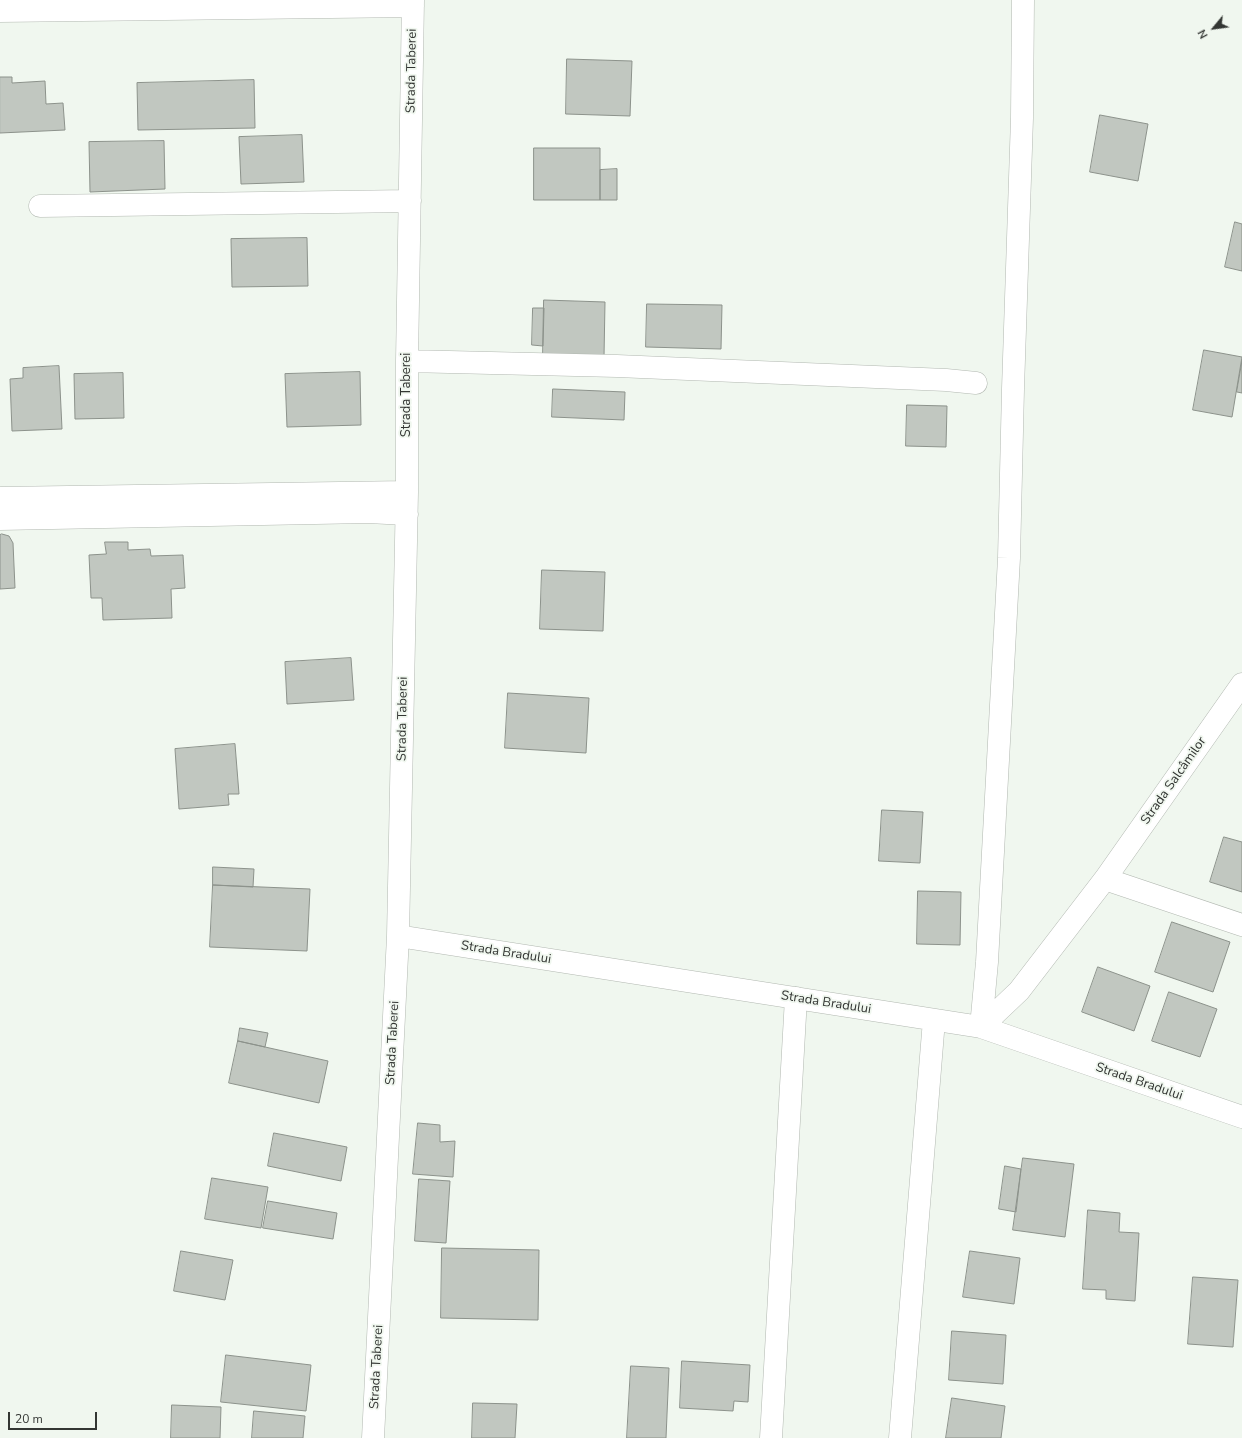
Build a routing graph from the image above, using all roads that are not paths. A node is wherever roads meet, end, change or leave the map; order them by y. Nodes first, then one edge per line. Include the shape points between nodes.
1 (1023, 0) edge
2 (413, 3) edge
3 (0, 11) edge
4 (410, 201) junction
5 (40, 206) dead end
6 (407, 361) junction
7 (976, 383) dead end
8 (407, 492) junction
9 (0, 498) edge
10 (407, 514) junction
11 (0, 519) edge
12 (1242, 684) edge
13 (1105, 879) junction
14 (1242, 925) edge
15 (398, 936) junction
16 (796, 998) junction
17 (934, 1020) junction
18 (982, 1027) junction
19 (1242, 1117) edge
20 (373, 1438) edge
21 (771, 1438) edge
22 (900, 1438) edge

1 - 18 street via 1009,558
2 - 3 street
2 - 4 street, Strada Taberei
4 - 5 street
4 - 6 street, Strada Taberei
6 - 7 street via 617,366
6 - 8 street, Strada Taberei
8 - 9 street
8 - 10 street, Strada Taberei
10 - 11 street via 368,512
10 - 15 street, Strada Taberei
12 - 13 street, Strada Salcâmilor
13 - 14 street
13 - 18 street, Strada Salcâmilor via 1019,991
15 - 16 street, Strada Bradului
15 - 20 street, Strada Taberei
16 - 17 street, Strada Bradului
16 - 21 street
17 - 18 street, Strada Bradului
17 - 22 street
18 - 19 street, Strada Bradului

